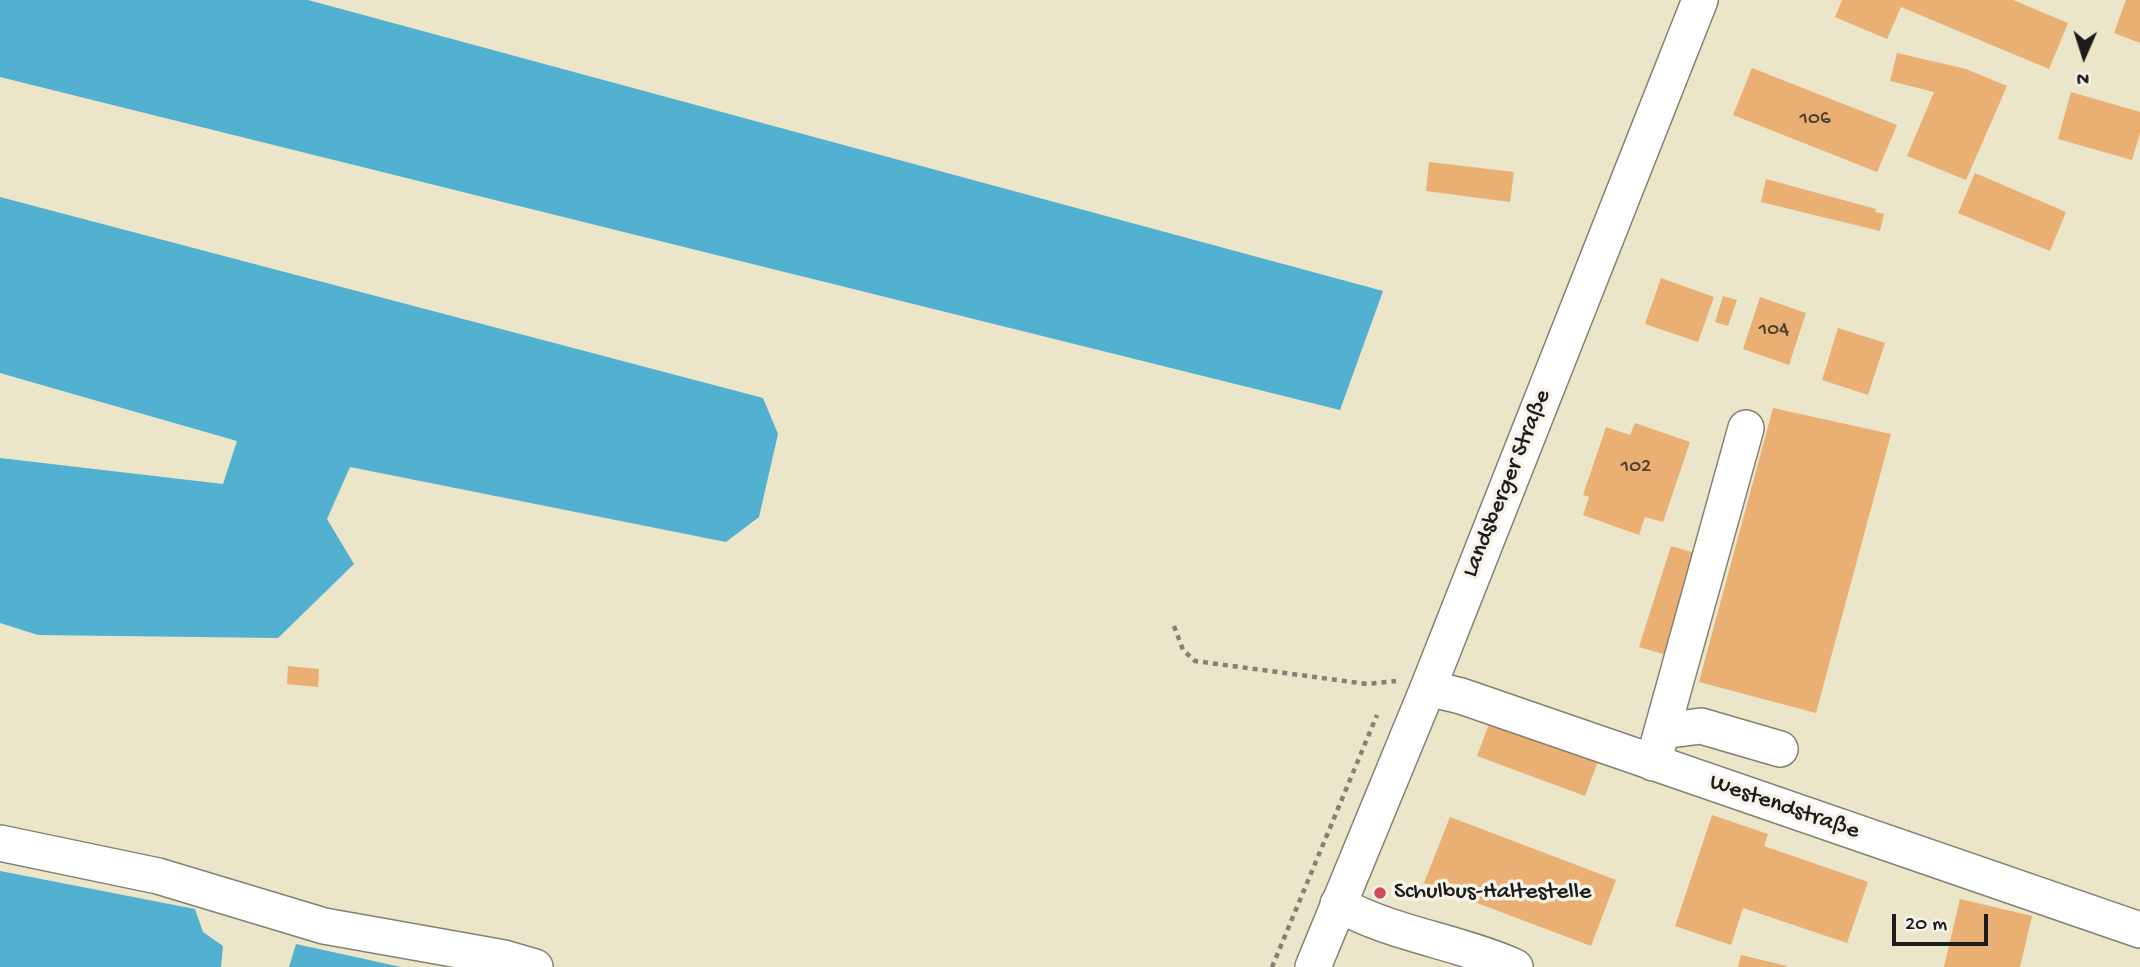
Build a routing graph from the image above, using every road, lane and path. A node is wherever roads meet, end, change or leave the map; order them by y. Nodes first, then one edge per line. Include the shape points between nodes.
1 (1700, 0) edge
2 (1746, 428) dead end
3 (1174, 626) dead end
4 (1392, 680) dead end
5 (1428, 688) junction
6 (1658, 747) junction
7 (1780, 749) dead end
8 (0, 843) edge
9 (1338, 904) junction
10 (2140, 930) edge
11 (535, 967) edge
12 (1313, 967) edge
13 (1515, 967) edge

1 - 5 street, Landsberger Straße
2 - 6 street
3 - 4 path via 1183,650 1195,661 1367,684
5 - 6 street, Westendstraße
5 - 9 street, Landsberger Straße
6 - 7 street via 1701,726
6 - 10 street, Westendstraße
8 - 11 street via 158,876 324,926
9 - 12 street, Landsberger Straße
9 - 13 street via 1367,920 1479,951

